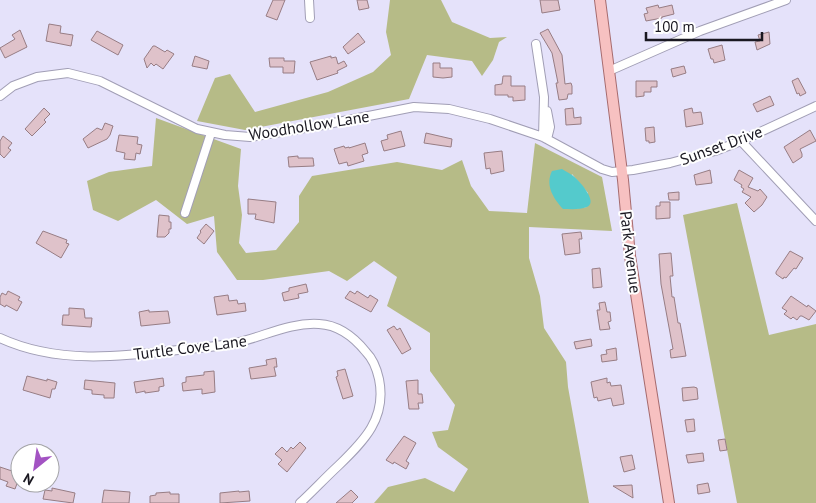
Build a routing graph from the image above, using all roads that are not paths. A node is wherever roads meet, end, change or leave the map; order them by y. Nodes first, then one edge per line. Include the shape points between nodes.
1 (310, 0) edge
2 (600, 0) edge
3 (786, 0) edge
4 (310, 18) dead end
5 (536, 44) dead end
6 (609, 71) junction
7 (0, 96) edge
8 (816, 106) edge
9 (211, 133) junction
10 (545, 138) junction
11 (741, 141) junction
12 (622, 171) junction
13 (185, 213) dead end
14 (816, 222) edge
15 (0, 338) edge
16 (300, 503) edge
17 (669, 503) edge

1 - 4 street
2 - 6 main road, Park Avenue
3 - 6 street via 700,31
5 - 10 street via 550,127
6 - 12 main road, Park Avenue
7 - 9 street, Woodhollow Lane via 13,86 38,77 68,73 100,81
8 - 11 street, Sunset Drive
9 - 10 street, Woodhollow Lane via 250,137 414,107 490,119
9 - 13 street
10 - 12 street, Woodhollow Lane via 602,169
11 - 12 street, Sunset Drive via 670,163
11 - 14 street
12 - 17 main road, Park Avenue via 630,256
15 - 16 street, Turtle Cove Lane via 40,352 93,356 134,355 233,344 302,324 320,324 341,330 357,341 377,371 381,390 379,410 373,428 361,444

